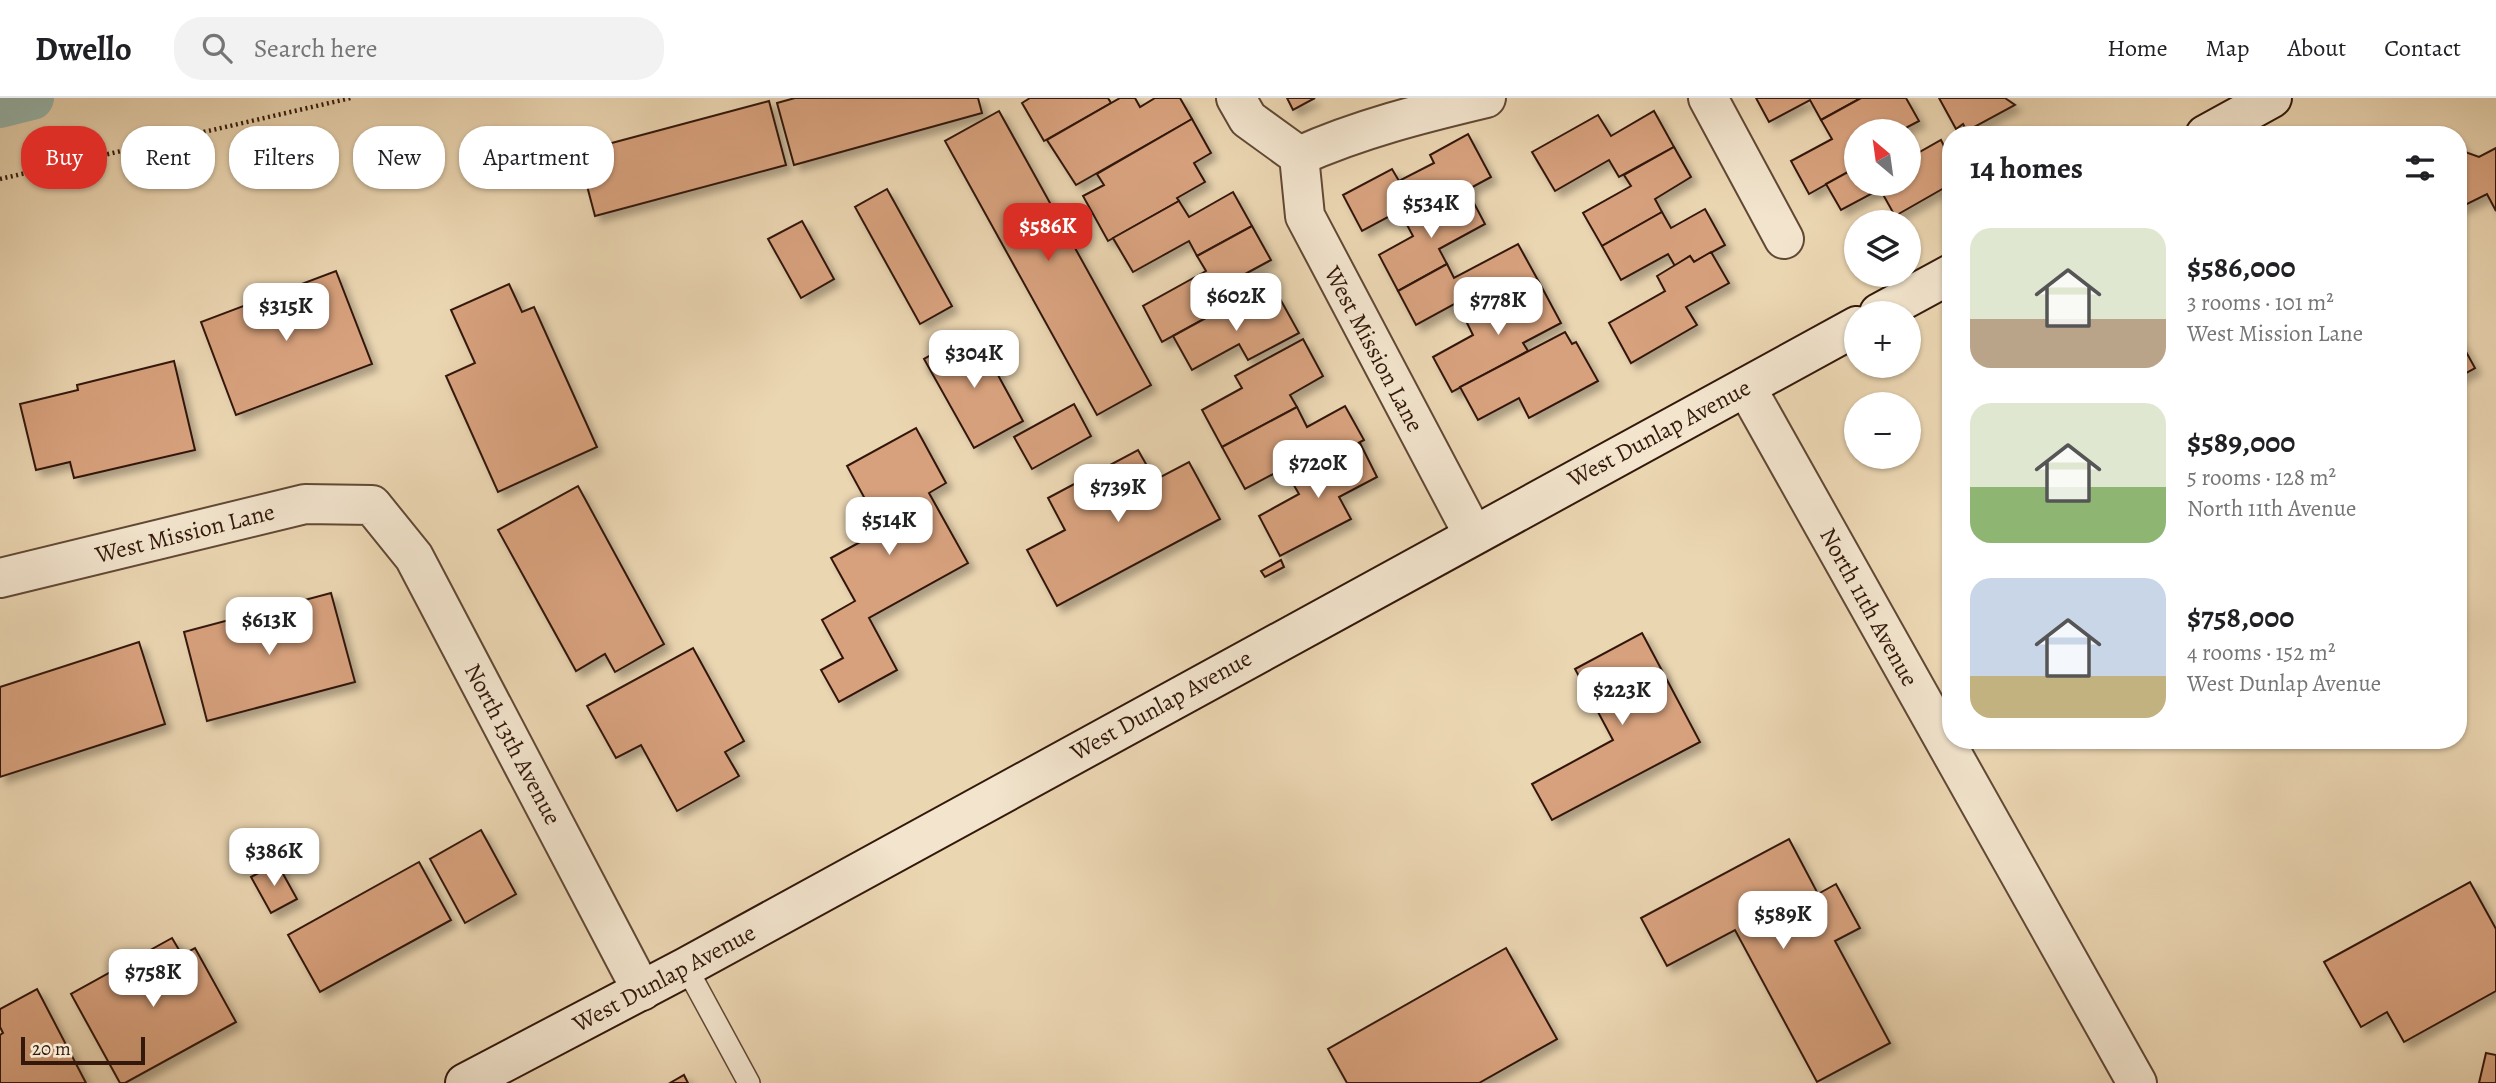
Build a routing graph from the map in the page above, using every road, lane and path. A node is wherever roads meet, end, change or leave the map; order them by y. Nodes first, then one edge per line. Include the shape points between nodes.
1 (351, 98) edge
2 (1236, 98) edge
3 (1486, 98) edge
4 (1707, 98) edge
5 (2272, 98) edge
6 (2221, 126) edge
7 (1299, 156) junction
8 (0, 179) edge
9 (1784, 239) dead end
10 (1942, 279) edge
11 (1901, 301) edge
12 (1844, 333) edge
13 (1746, 387) junction
14 (372, 505) joint
15 (1473, 534) junction
16 (0, 578) edge
17 (1942, 736) edge
18 (1949, 749) edge
19 (686, 967) junction
20 (642, 990) junction
21 (465, 1083) edge
22 (749, 1083) edge
23 (2137, 1083) edge

1 - 8 path
2 - 7 street via 1248,119
3 - 7 street via 1329,142
4 - 9 street
5 - 6 street
7 - 15 street, West Mission Lane via 1304,216
10 - 11 street
12 - 13 street, West Dunlap Avenue
13 - 15 street, West Dunlap Avenue
13 - 17 street, North 11th Avenue
14 - 16 street, West Mission Lane via 305,504
14 - 20 street, North 13th Avenue via 414,557
15 - 19 street, West Dunlap Avenue
18 - 23 street, North 11th Avenue
19 - 20 street, West Dunlap Avenue
19 - 22 lane
20 - 21 street, West Dunlap Avenue

